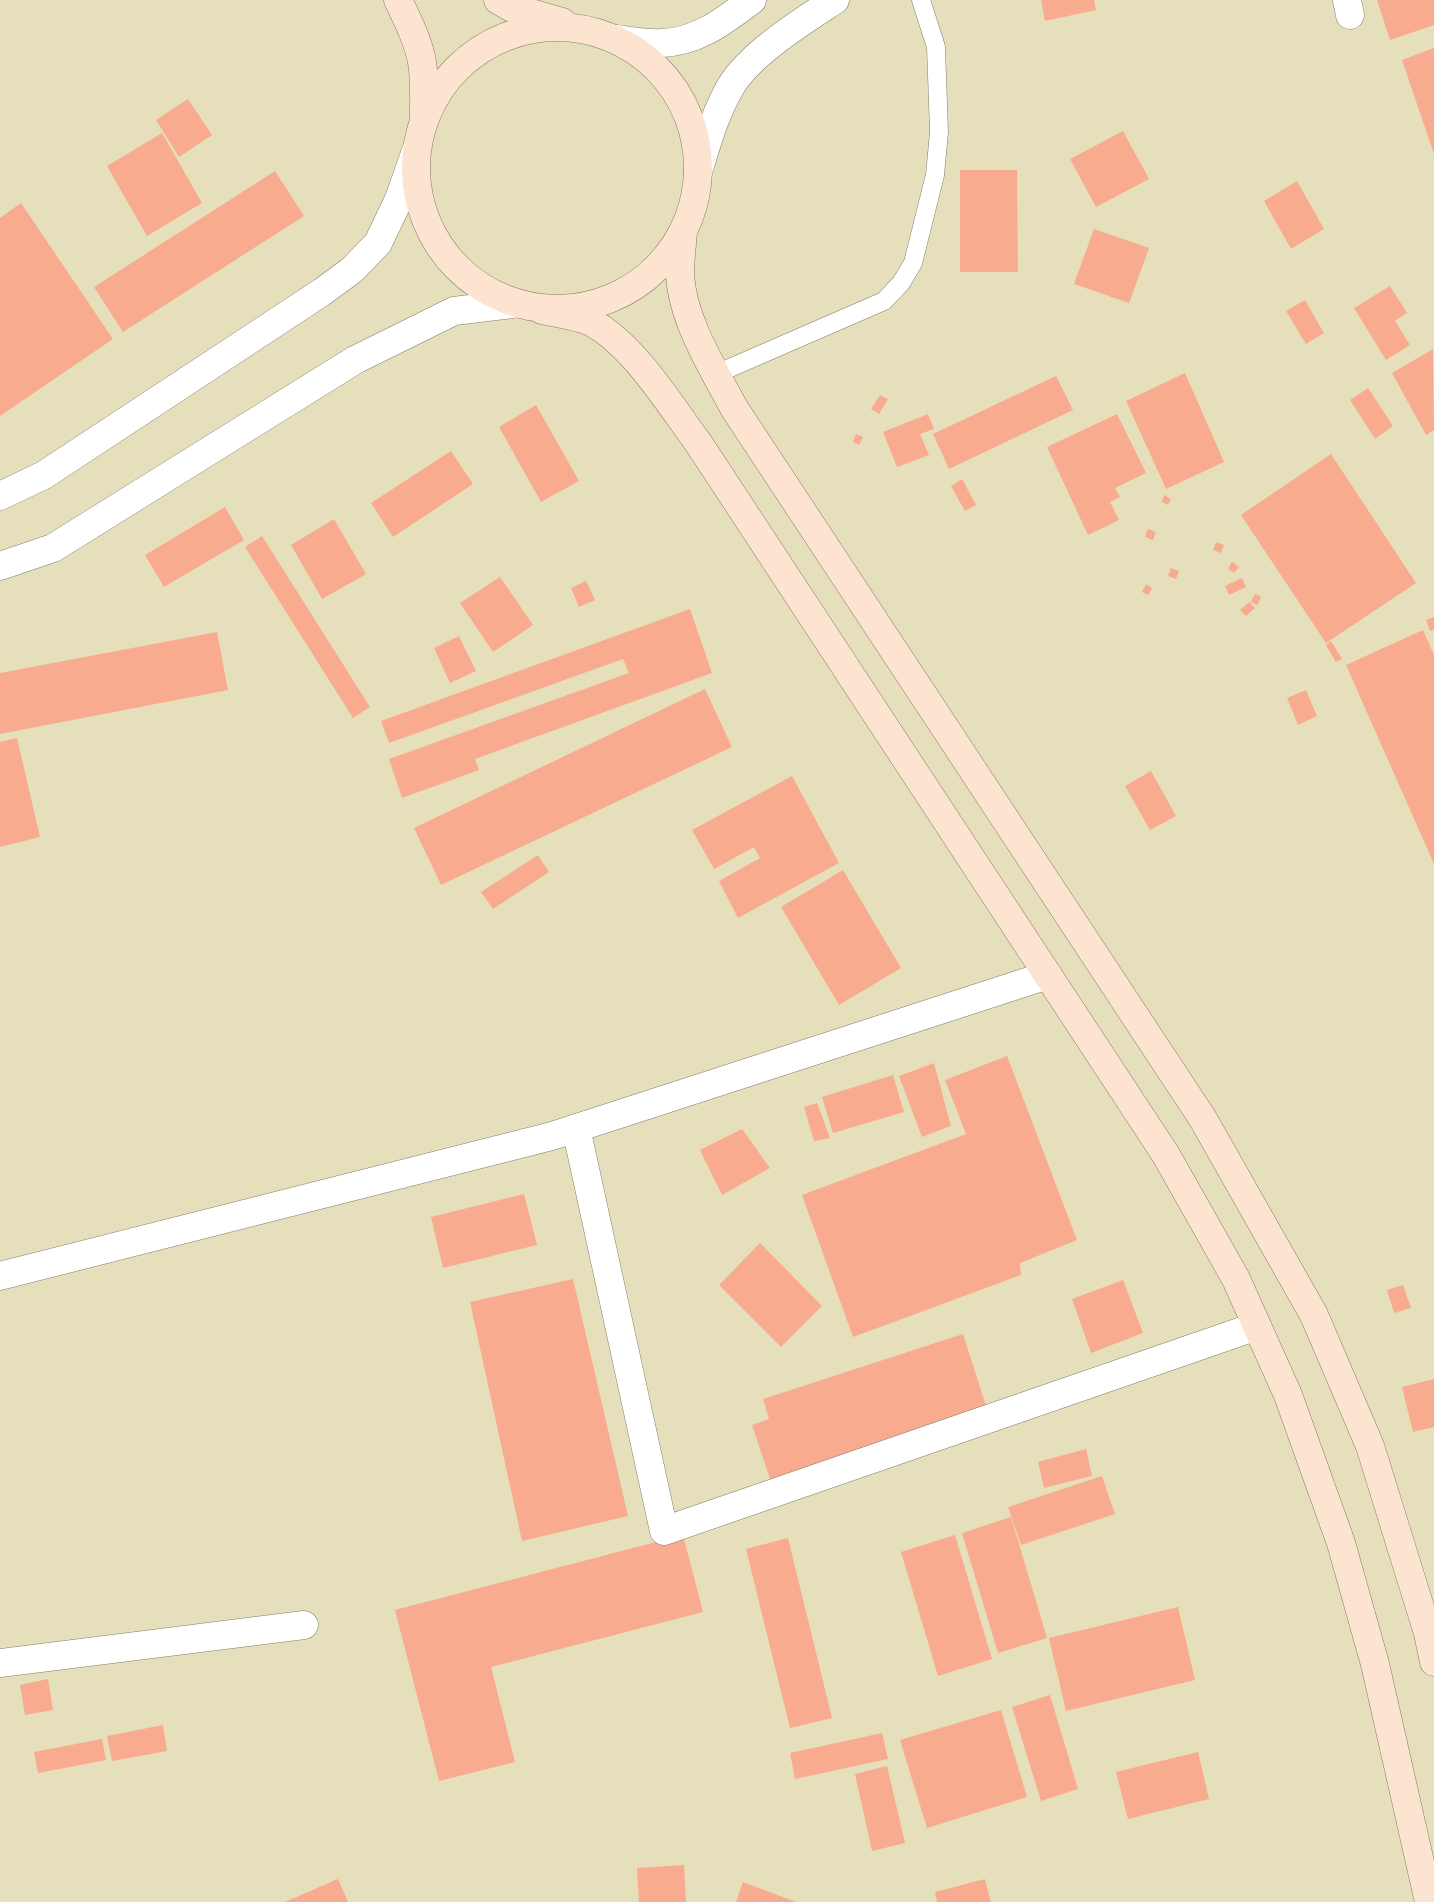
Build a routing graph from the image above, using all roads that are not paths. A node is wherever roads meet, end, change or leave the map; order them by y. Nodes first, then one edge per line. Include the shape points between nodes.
1 (398, 0) edge
2 (498, 0) edge
3 (752, 0) edge
4 (835, 0) edge
5 (922, 0) edge
6 (587, 30) junction
7 (616, 39) junction
8 (423, 121) junction
9 (417, 148) junction
10 (698, 172) junction
11 (683, 232) junction
12 (512, 304) junction
13 (542, 310) junction
14 (716, 374) junction
15 (0, 496) edge
16 (0, 566) edge
17 (1048, 975) junction
18 (576, 1128) junction
19 (0, 1276) edge
20 (1257, 1326) junction
21 (304, 1625) dead end
22 (1434, 1662) edge
23 (0, 1663) edge
24 (1429, 1902) edge

1 - 8 main road via 422,60 425,88
2 - 6 main road via 510,7
3 - 7 street via 688,40 662,44
4 - 10 street via 755,58 732,84 716,117
5 - 14 lane via 936,47 939,132 935,175 914,262 884,301
6 - 7 main road
6 - 8 main road via 546,27 506,36 471,56 442,86
7 - 10 main road via 650,61 677,93 693,131
8 - 9 main road
9 - 12 main road via 418,198 436,243 469,280
9 - 15 street via 399,199 378,243 352,270 44,475
10 - 11 main road via 694,203
11 - 13 main road via 658,266 625,293 585,307
11 - 14 main road via 680,274 686,308
12 - 13 main road
12 - 16 street via 454,311 355,360 53,548
13 - 17 main road via 589,321 614,338 663,395 710,460
14 - 22 main road via 740,416 1203,1119 1314,1315 1370,1446
17 - 18 street
17 - 20 main road via 1166,1155 1236,1279
18 - 19 street
18 - 20 street via 664,1531
20 - 24 main road via 1288,1395 1341,1542 1375,1664
21 - 23 street

